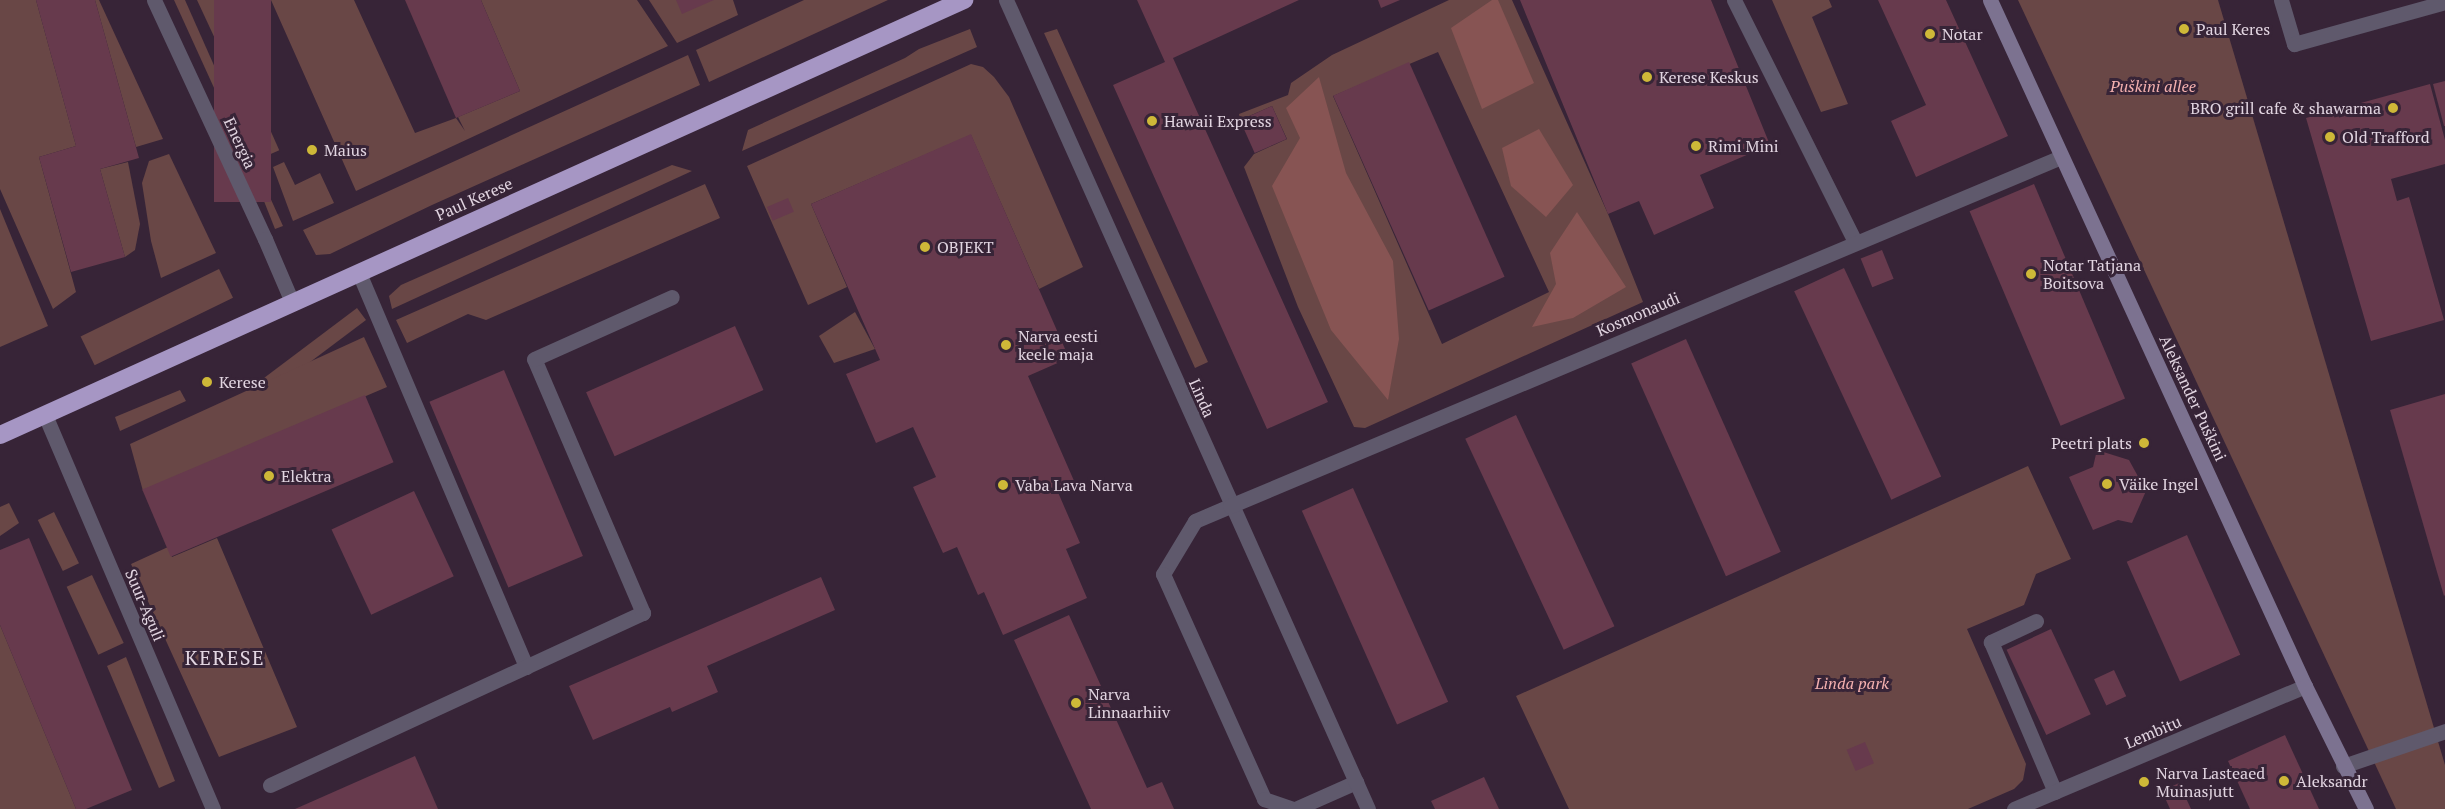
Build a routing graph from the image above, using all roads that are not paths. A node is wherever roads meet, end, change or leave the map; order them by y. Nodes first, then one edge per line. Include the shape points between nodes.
1 (154, 0) edge
2 (964, 0) edge
3 (1006, 0) edge
4 (1734, 0) edge
5 (1990, 0) edge
6 (2281, 0) edge
7 (2445, 2) edge
8 (2061, 157) junction
9 (1855, 242) junction
10 (359, 273) junction
11 (672, 297) dead end
12 (291, 302) junction
13 (45, 415) junction
14 (0, 435) edge
15 (1230, 506) junction
16 (2036, 621) dead end
17 (526, 667) junction
18 (2305, 686) junction
19 (2445, 731) edge
20 (2343, 766) junction
21 (1356, 782) junction
22 (270, 785) dead end
23 (2055, 792) junction
24 (208, 808) edge
25 (1294, 809) edge
26 (1368, 809) edge
27 (2014, 809) edge
28 (2366, 809) edge

1 - 12 street, Energia
2 - 10 highway, Paul Kerese
3 - 15 street, Linda
4 - 9 street
5 - 8 street, Aleksander Puškini
6 - 7 street via 2294,44
8 - 9 street, Kosmonaudi
8 - 18 street, Aleksander Puškini
9 - 15 street, Kosmonaudi
10 - 12 highway, Paul Kerese
10 - 17 street
11 - 17 street via 534,359 643,613
12 - 13 highway, Paul Kerese
13 - 14 highway, Paul Kerese
13 - 24 street, Suur-Aguli
15 - 21 street, Linda via 1245,531
15 - 25 street, Kosmonaudi via 1195,521 1163,574 1264,799
16 - 23 street via 1991,642
17 - 22 street
18 - 20 street, Aleksander Puškini
18 - 23 street, Lembitu
19 - 20 street
20 - 28 street, Aleksander Puškini
21 - 25 street
21 - 26 street, Linda
23 - 27 street, Lembitu

